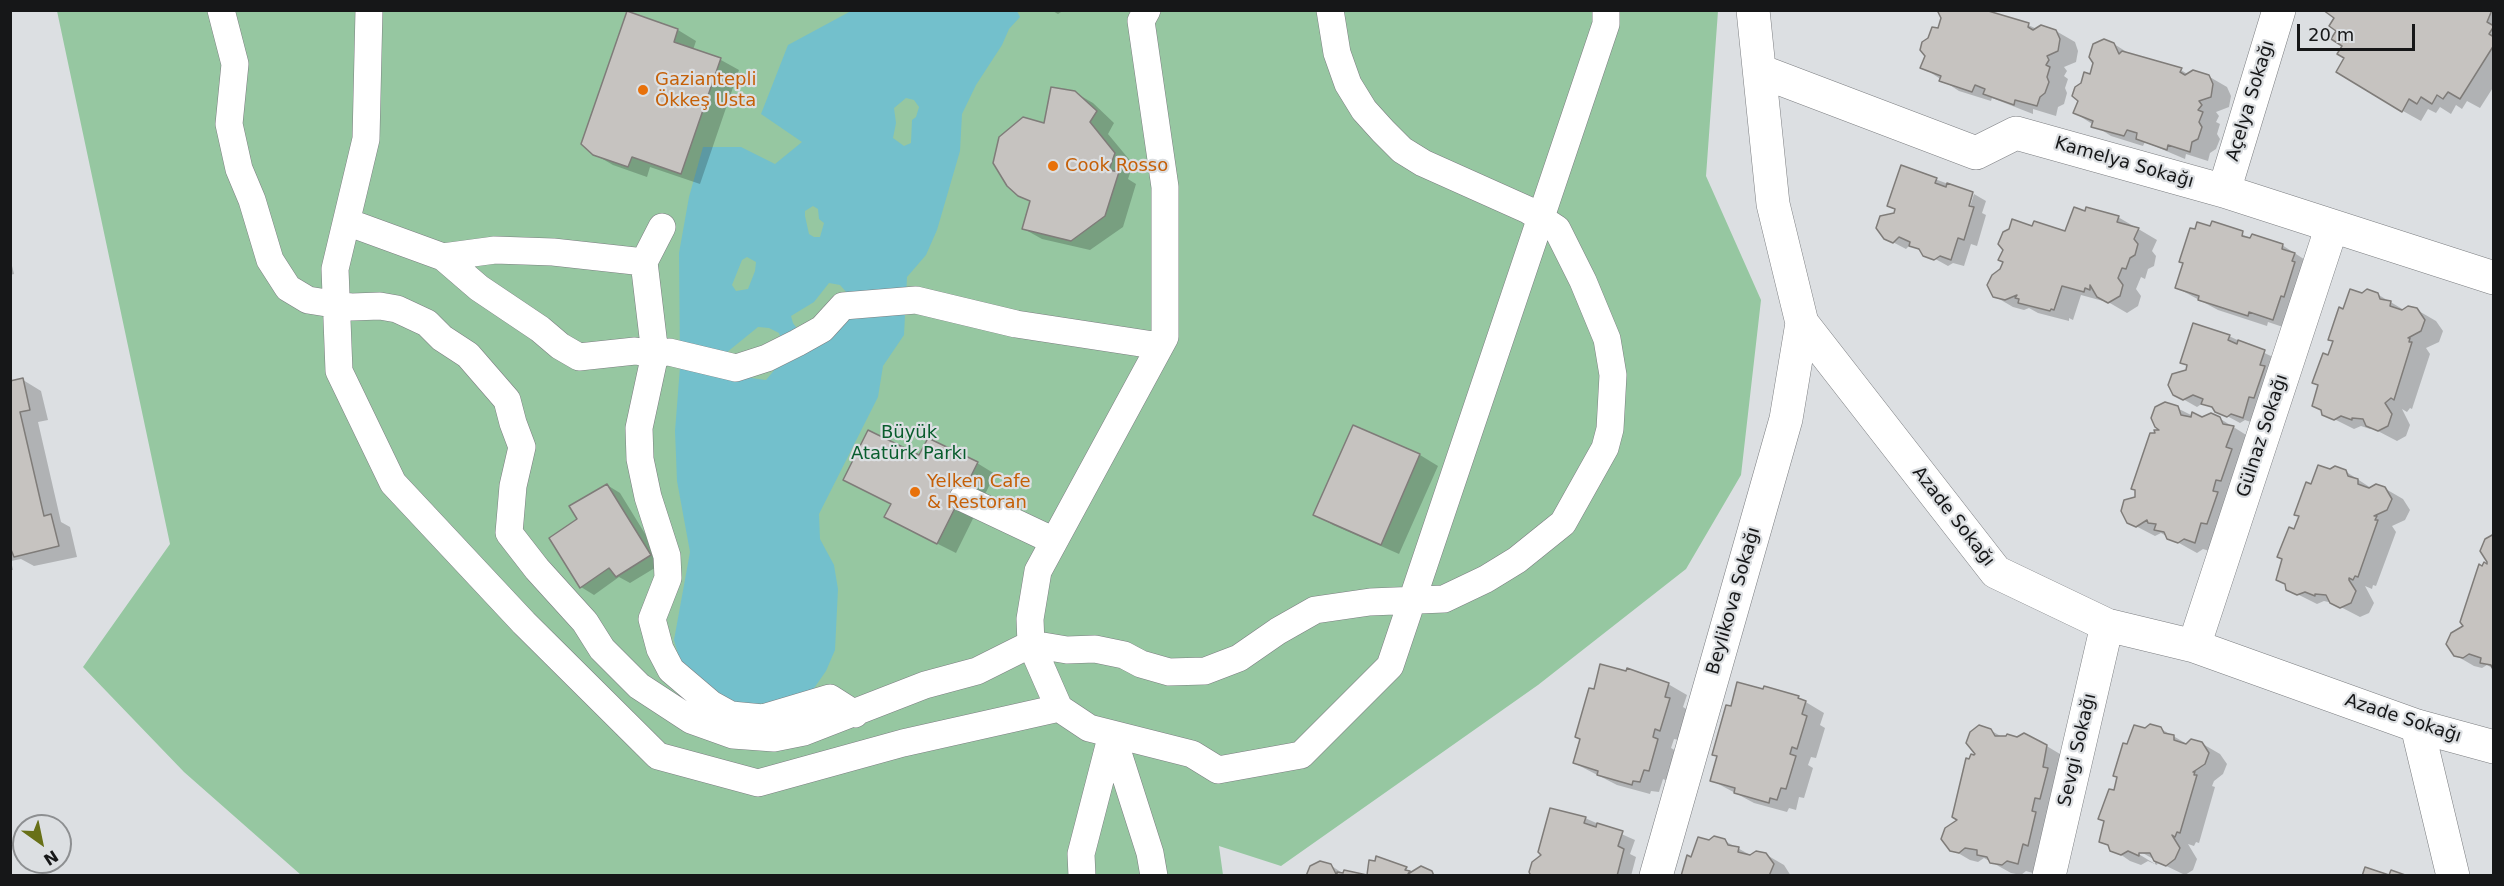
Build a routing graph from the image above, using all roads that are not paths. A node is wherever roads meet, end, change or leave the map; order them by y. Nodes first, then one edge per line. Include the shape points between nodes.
1 (220, 10) edge
2 (369, 10) edge
3 (1147, 10) edge
4 (1330, 10) edge
5 (1606, 10) edge
6 (1753, 10) edge
7 (2278, 10) edge
8 (1760, 71) junction
9 (2224, 191) junction
10 (1541, 217) junction
11 (347, 222) junction
12 (2332, 226) junction
13 (663, 227) dead end
14 (443, 257) junction
15 (644, 262) junction
16 (2493, 278) edge
17 (336, 304) junction
18 (1802, 323) junction
19 (1161, 346) junction
20 (655, 354) junction
21 (963, 498) dead end
22 (1054, 541) junction
23 (1412, 601) junction
24 (2107, 625) junction
25 (1031, 644) junction
26 (2194, 646) junction
27 (1059, 708) junction
28 (855, 714) junction
29 (2417, 726) junction
30 (1113, 734) junction
31 (2493, 747) edge
32 (1082, 876) edge
33 (1154, 876) edge
34 (1656, 876) edge
35 (2049, 876) edge
36 (2453, 876) edge

1 - 17 street via 235,64 230,124 239,169 270,260 288,288 308,300
2 - 11 street via 366,139
3 - 19 street via 1142,21 1165,187 1165,337
4 - 10 street via 1337,53 1348,84 1364,110 1402,150
5 - 10 street via 1606,24
6 - 8 street, Azade Sokağı
7 - 9 street, Açelya Sokağı
8 - 9 street, Kamelya Sokağı via 1976,153 2016,133
8 - 18 street, Azade Sokağı via 1773,204
9 - 12 street, Kamelya Sokağı
10 - 23 street
10 - 23 street via 1557,229 1607,339 1613,375 1605,448 1563,524 1486,579 1444,599
11 - 14 street
11 - 17 street via 335,269
12 - 16 street, Kamelya Sokağı
12 - 26 street, Gülnaz Sokağı
13 - 15 street
14 - 15 street via 495,250
14 - 20 street via 479,288 579,357 635,351
15 - 20 street
17 - 27 street via 339,371 393,483 524,623 658,756 758,783 903,743
17 - 28 street via 397,309 427,323 489,377 507,400 522,447 513,486 509,533 585,622 602,649 639,686 691,720 733,735 774,738
18 - 24 street, Azade Sokağı via 1996,572
18 - 34 street, Beylikova Sokağı via 1786,419
19 - 20 street via 1016,324 916,300 843,306 822,329 736,368 669,352
19 - 22 street
20 - 28 street via 639,429 640,459 667,556 668,578 652,619 671,670 711,704 731,715 763,718 830,698
21 - 22 street
22 - 25 street via 1038,571 1030,620
23 - 25 street via 1315,610 1239,658 1205,671 1169,672 1105,651
23 - 30 street via 1390,666 1300,755 1218,770 1192,753
24 - 26 street, Azade Sokağı
24 - 35 street, Sevgi Sokağı
25 - 27 street
25 - 28 street via 977,671 925,685
26 - 29 street, Azade Sokağı
27 - 30 street via 1089,728
29 - 31 street, Azade Sokağı
29 - 36 street
30 - 32 street via 1081,854
30 - 33 street

